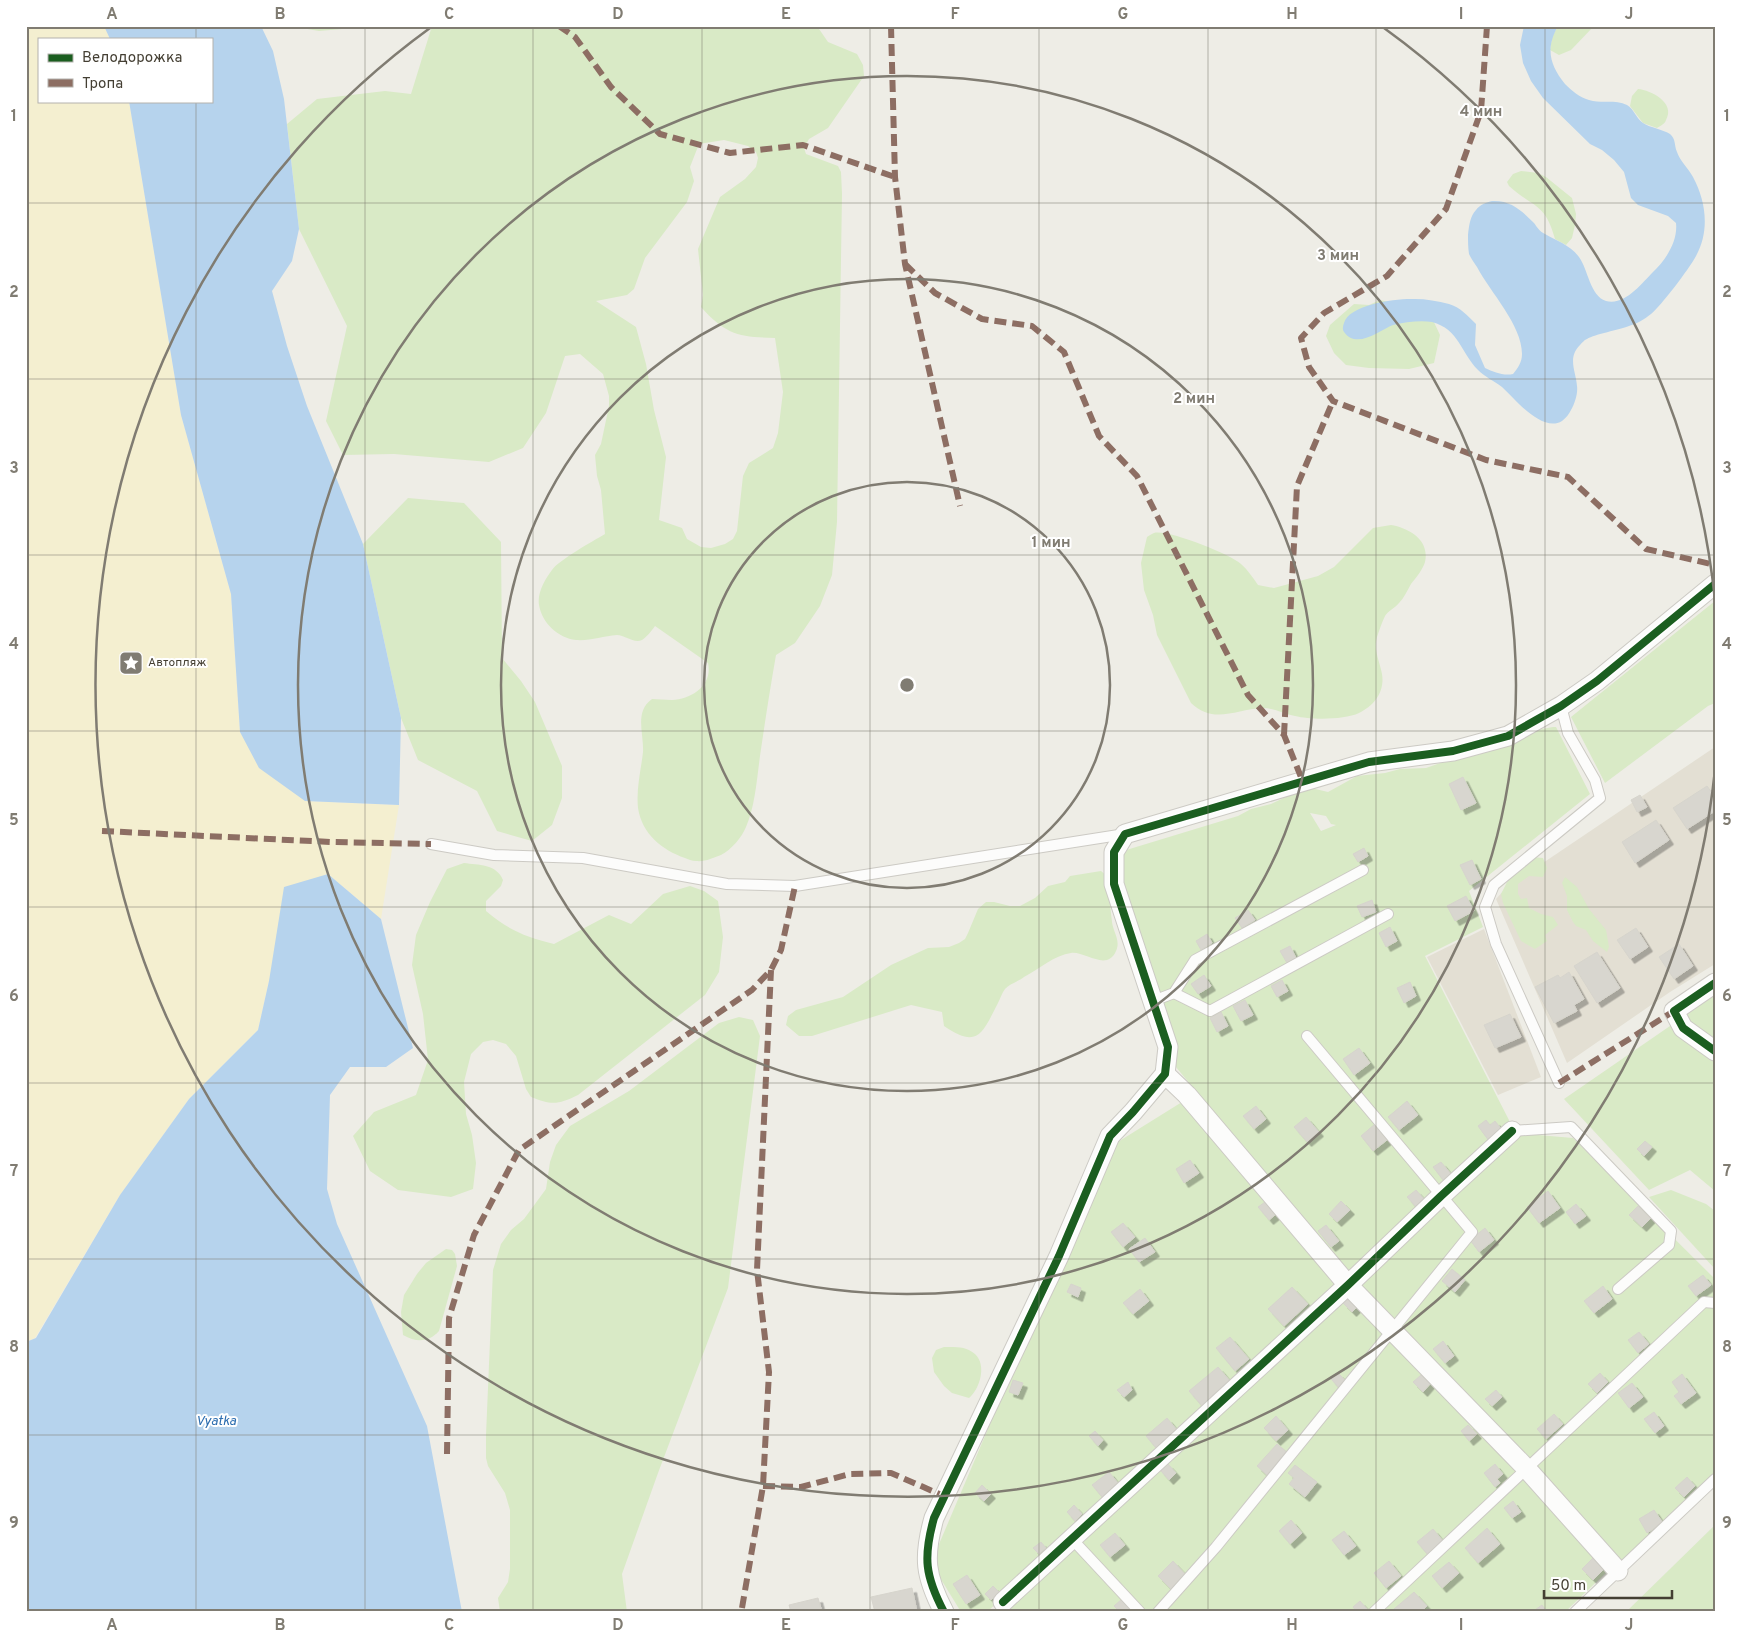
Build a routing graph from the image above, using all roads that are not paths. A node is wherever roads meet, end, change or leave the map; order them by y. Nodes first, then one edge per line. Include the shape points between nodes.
1 (1715, 584) edge
2 (1561, 706) junction
3 (1125, 834) junction
4 (430, 844) dead end
5 (1363, 870) dead end
6 (1388, 914) dead end
7 (1715, 983) edge
8 (1174, 993) junction
9 (1153, 1002) junction
10 (1307, 1036) dead end
11 (1715, 1051) edge
12 (1165, 1074) junction
13 (1559, 1083) dead end
14 (1512, 1131) joint
15 (1441, 1196) junction
16 (1348, 1285) junction
17 (1618, 1289) dead end
18 (1715, 1303) edge
19 (1391, 1330) junction
20 (1526, 1468) junction
21 (1715, 1478) edge
22 (1072, 1539) junction
23 (1618, 1571) junction
24 (1003, 1602) dead end
25 (944, 1612) edge
26 (1140, 1612) edge
27 (1158, 1612) edge
28 (1374, 1612) edge
29 (1574, 1612) edge

1 - 2 street via 1604,676
2 - 3 street via 1508,736 1453,751 1369,762
2 - 13 lane via 1568,733 1595,780 1600,798 1494,885 1485,907 1496,944
3 - 4 lane via 795,886 727,884 583,858 494,855
3 - 9 street via 1114,852 1114,884
5 - 8 lane via 1195,960
6 - 8 lane via 1210,1011
7 - 11 street via 1674,1011 1683,1028
8 - 9 lane
9 - 12 street via 1168,1047
10 - 15 lane
12 - 16 street via 1187,1095
12 - 25 street via 1110,1136 1059,1256 934,1518 928,1541 927,1566 932,1589
14 - 15 street
14 - 17 lane via 1571,1127 1671,1231 1669,1246
15 - 16 street
15 - 19 lane via 1472,1232
16 - 19 street
16 - 22 street
18 - 20 lane via 1704,1302
19 - 20 street
19 - 27 lane via 1216,1547
20 - 23 street
20 - 28 lane
21 - 23 lane
22 - 24 street
22 - 26 lane
23 - 29 lane

